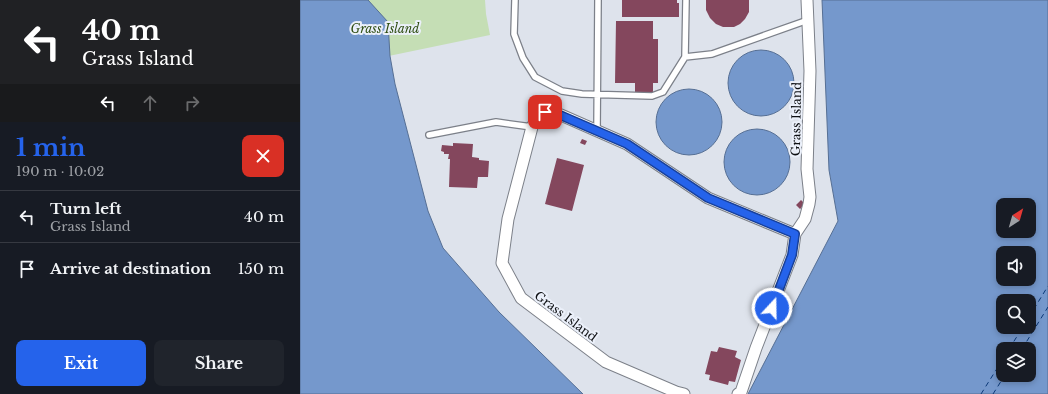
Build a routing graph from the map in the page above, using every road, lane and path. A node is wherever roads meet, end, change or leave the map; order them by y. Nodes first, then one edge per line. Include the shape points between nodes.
1 (515, 0) edge
2 (598, 0) edge
3 (686, 0) edge
4 (807, 0) edge
5 (808, 20) junction
6 (685, 57) junction
7 (597, 94) junction
8 (532, 127) junction
9 (597, 131) junction
10 (429, 135) dead end
11 (795, 234) junction
12 (684, 394) edge
13 (738, 394) edge

1 - 7 lane via 514,34 523,58 535,77 562,91
2 - 7 lane
3 - 6 lane
4 - 5 street, Grass Island
5 - 6 lane via 712,54
5 - 11 street, Grass Island via 810,71 807,169 810,197 805,219
6 - 7 lane via 663,92 652,96
7 - 9 lane
8 - 9 street, Grass Island via 538,116 545,112 560,115
8 - 10 lane via 496,122
8 - 12 street, Grass Island via 508,220 502,263 521,298 606,362
9 - 11 street, Grass Island via 627,144 708,198
11 - 13 street, Grass Island via 792,255 741,392

